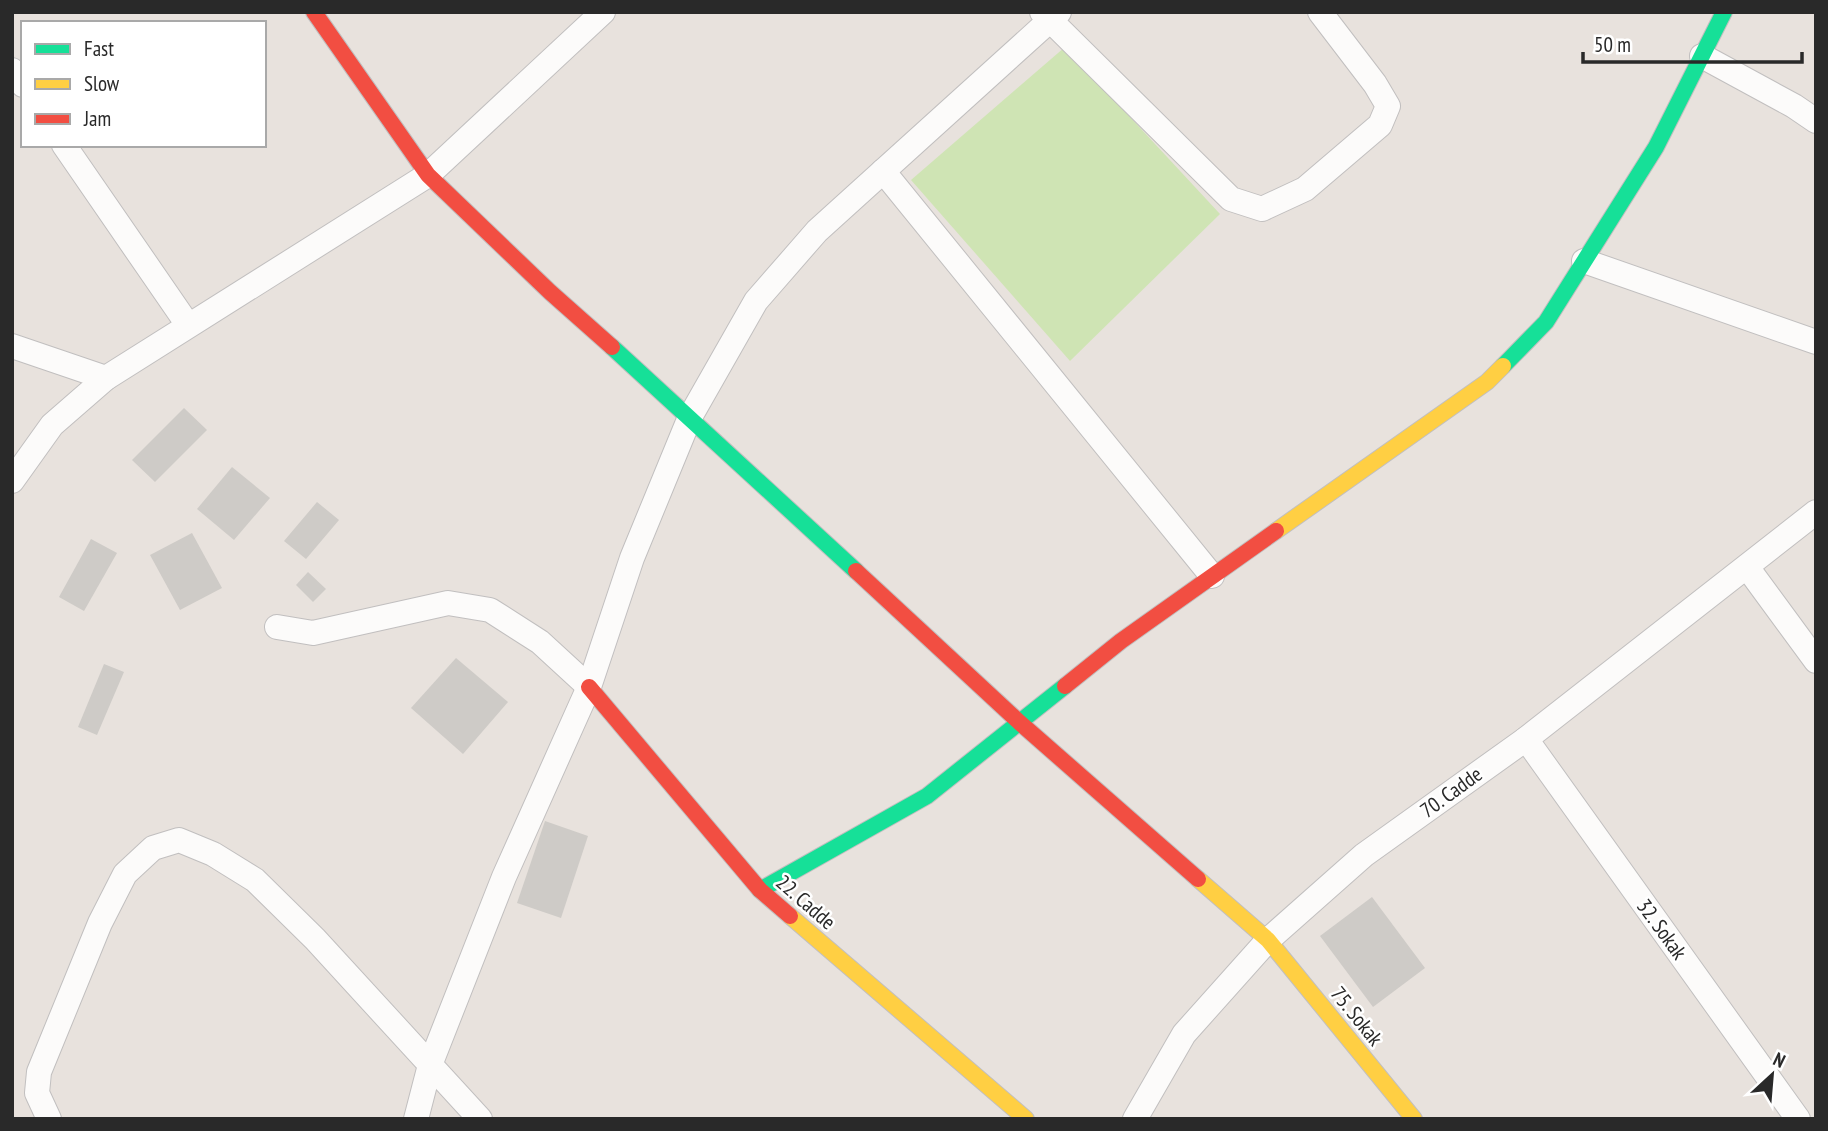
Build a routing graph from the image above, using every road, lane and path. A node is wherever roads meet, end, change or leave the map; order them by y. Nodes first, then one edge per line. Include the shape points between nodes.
1 (314, 12) edge
2 (603, 12) edge
3 (1320, 12) edge
4 (1724, 12) edge
5 (1050, 15) edge
6 (1702, 56) junction
7 (1816, 121) edge
8 (65, 147) edge
9 (883, 171) junction
10 (428, 175) junction
11 (1584, 261) junction
12 (188, 325) junction
13 (1816, 342) edge
14 (12, 346) edge
15 (106, 377) junction
16 (690, 417) junction
17 (12, 481) edge
18 (1816, 513) edge
19 (1747, 567) junction
20 (1212, 576) junction
21 (277, 627) dead end
22 (1816, 661) edge
23 (589, 687) junction
24 (1019, 722) junction
25 (1527, 739) junction
26 (760, 890) junction
27 (1268, 940) junction
28 (430, 1065) junction
29 (49, 1119) edge
30 (416, 1119) edge
31 (480, 1119) edge
32 (1026, 1119) edge
33 (1135, 1119) edge
34 (1414, 1119) edge
35 (1798, 1119) edge

1 - 10 street, 75. Sokak
2 - 10 street
3 - 5 street via 1388,106 1380,125 1305,190 1262,209 1231,199
4 - 6 street
5 - 9 street
6 - 7 street
6 - 11 street via 1656,147
8 - 12 street
9 - 16 street via 817,231 756,301
9 - 20 street
10 - 12 street
10 - 16 street, 75. Sokak
11 - 13 street
11 - 20 street via 1546,322 1487,382
12 - 15 street
14 - 15 street
15 - 17 street via 52,425
16 - 23 street via 632,558
16 - 24 street, 75. Sokak
18 - 19 street, 70. Cadde
19 - 22 street
19 - 25 street, 70. Cadde
20 - 24 street
21 - 23 street via 313,633 448,603 490,610 540,642
23 - 26 street, 22. Cadde
23 - 28 street via 504,877
24 - 26 street via 927,796
24 - 27 street, 75. Sokak
25 - 27 street, 70. Cadde via 1364,855
25 - 35 street, 32. Sokak
26 - 32 street, 22. Cadde
27 - 33 street, 70. Cadde via 1184,1034
27 - 34 street, 75. Sokak
28 - 29 street via 256,880 179,839 153,848 125,874 100,923 40,1072 37,1093
28 - 30 street
28 - 31 street

